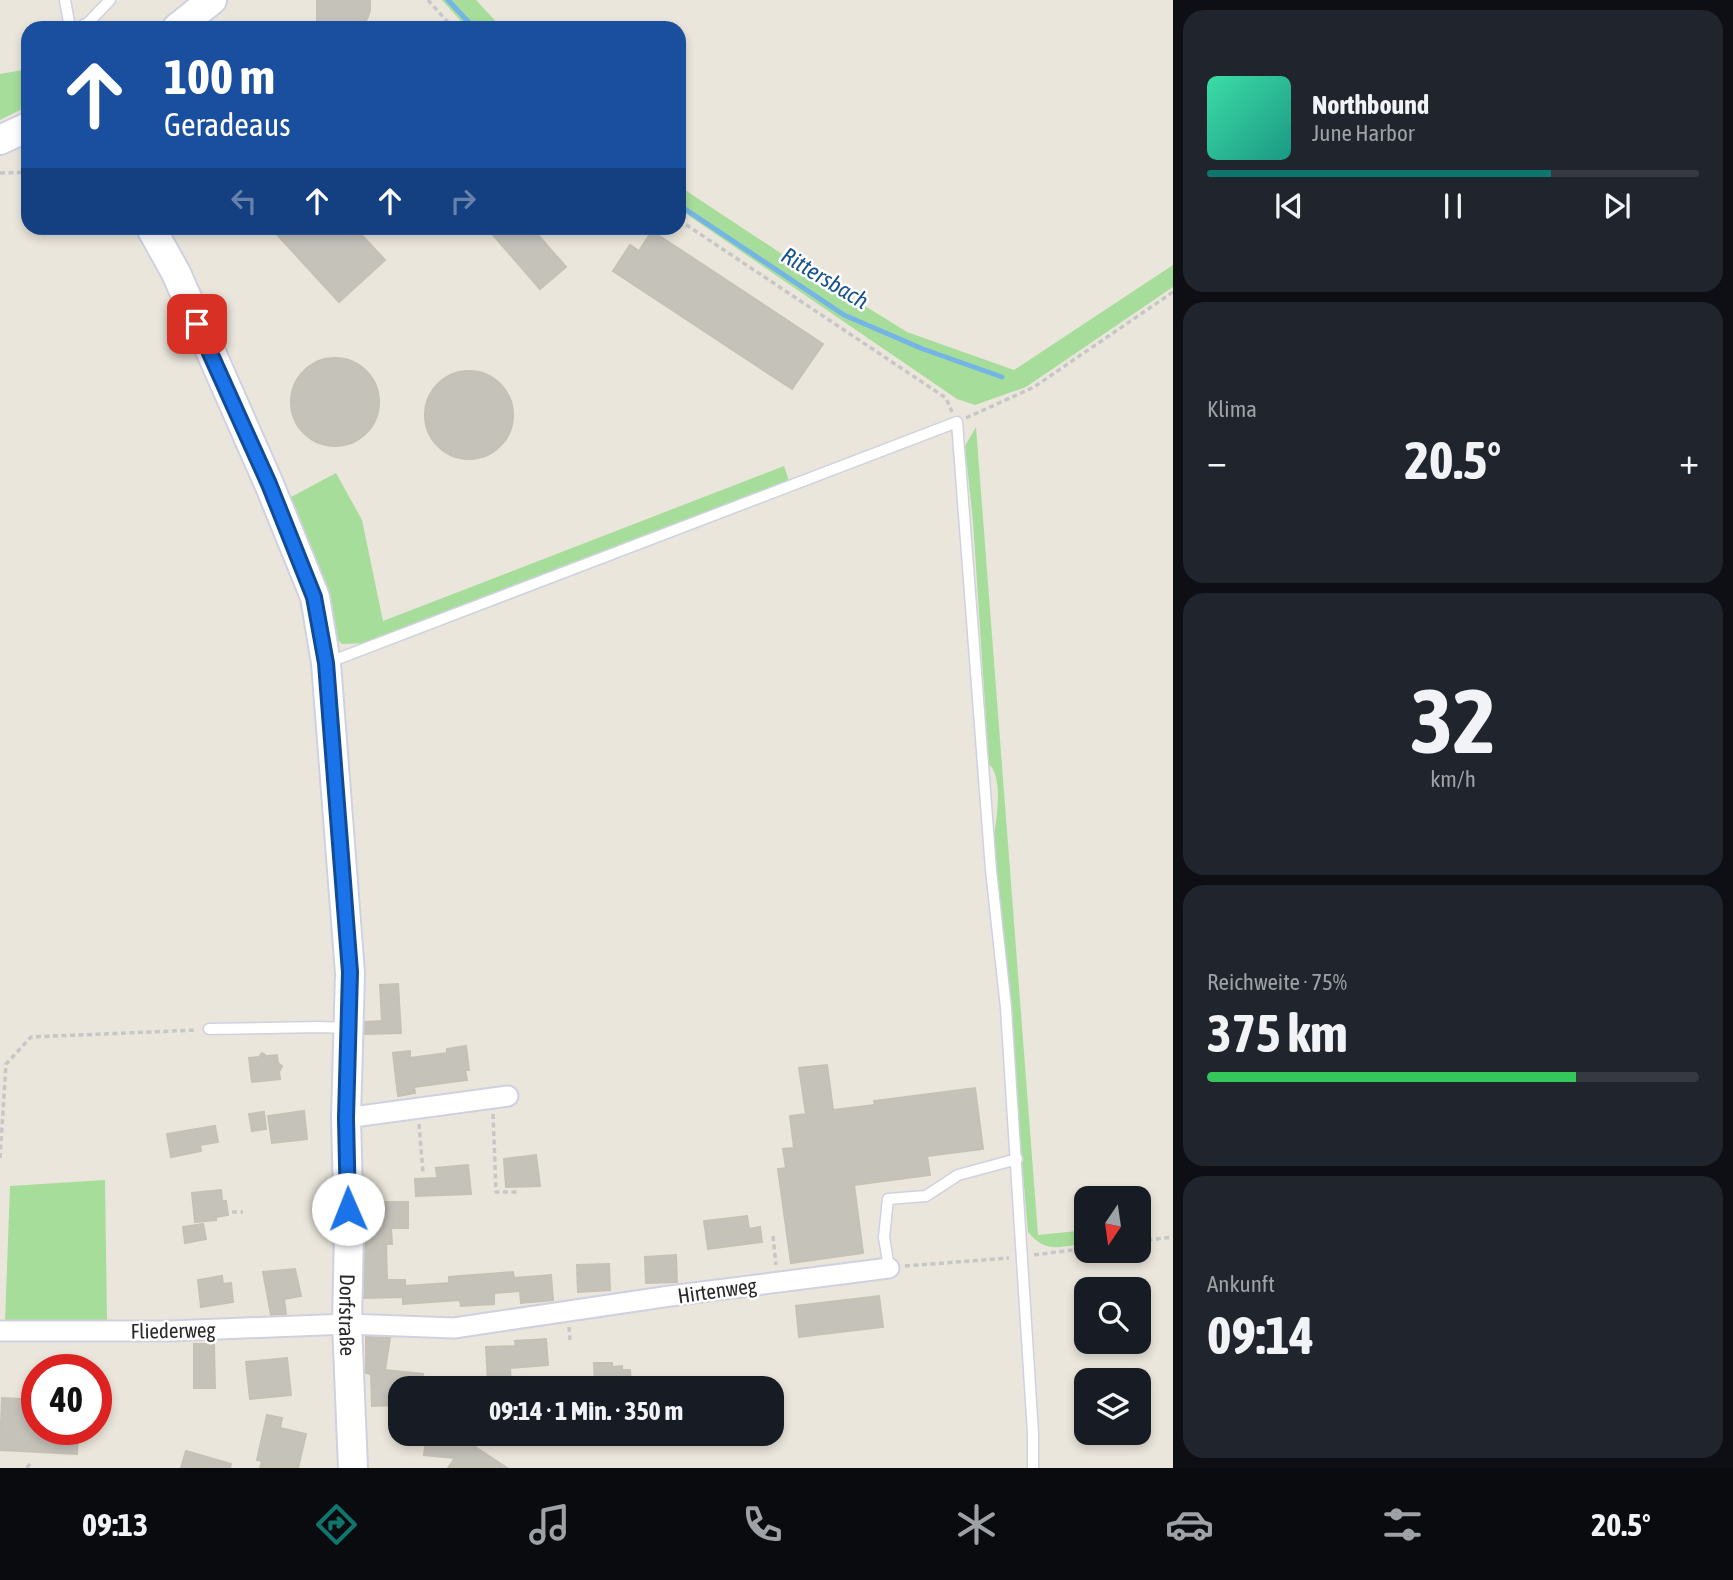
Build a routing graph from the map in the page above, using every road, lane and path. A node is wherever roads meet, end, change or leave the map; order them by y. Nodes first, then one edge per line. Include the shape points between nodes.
1 (65, 0) edge
2 (212, 0) edge
3 (428, 0) edge
4 (107, 2) edge
5 (69, 21) edge
6 (90, 21) edge
7 (186, 21) edge
8 (447, 21) edge
9 (21, 130) edge
10 (0, 140) edge
11 (21, 172) edge
12 (0, 173) edge
13 (686, 225) edge
14 (154, 235) edge
15 (1173, 292) edge
16 (957, 422) junction
17 (326, 663) junction
18 (348, 1028) junction
19 (209, 1029) joint
20 (500, 1097) joint
21 (418, 1108) junction
22 (346, 1118) junction
23 (0, 1158) edge
24 (1017, 1159) junction
25 (423, 1173) dead end
26 (520, 1192) dead end
27 (232, 1212) dead end
28 (243, 1212) dead end
29 (773, 1236) dead end
30 (1173, 1237) edge
31 (1152, 1239) edge
32 (1074, 1250) edge
33 (1023, 1256) junction
34 (888, 1268) junction
35 (778, 1281) junction
36 (347, 1324) junction
37 (0, 1331) edge
38 (32, 1462) dead end
39 (27, 1468) edge
40 (353, 1468) edge
41 (1033, 1468) edge

1 - 5 lane
2 - 7 street
3 - 8 path
4 - 6 lane
9 - 10 street
11 - 12 path
13 - 16 path via 946,398
14 - 17 street, Dorfstraße via 176,274 269,484 314,597
15 - 16 path via 1034,387
16 - 17 lane
16 - 24 lane
17 - 18 street, Dorfstraße via 350,972
18 - 19 lane
18 - 22 street, Dorfstraße
19 - 23 path via 31,1037 6,1064
20 - 21 street
20 - 26 path via 496,1192
21 - 22 street
21 - 25 path
22 - 36 street, Dorfstraße
24 - 33 lane
24 - 34 lane via 958,1175 926,1196 888,1199 884,1237
27 - 28 path
29 - 35 path
30 - 31 path
32 - 33 path
33 - 34 path
33 - 41 lane
34 - 35 street, Hirtenweg
35 - 36 street, Hirtenweg via 454,1328
36 - 37 street, Fliederweg
36 - 40 street, Dorfstraße
38 - 39 path

